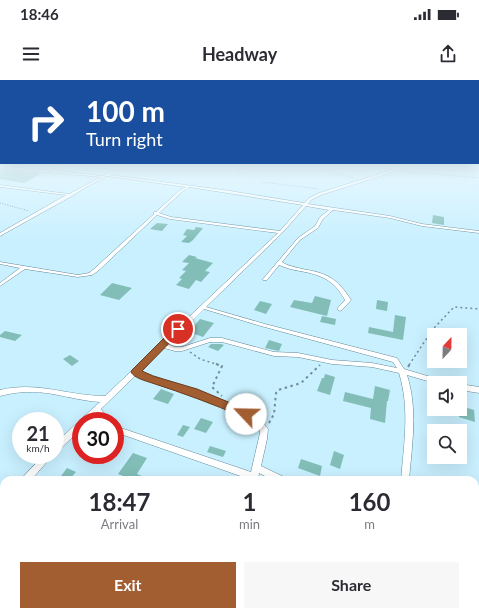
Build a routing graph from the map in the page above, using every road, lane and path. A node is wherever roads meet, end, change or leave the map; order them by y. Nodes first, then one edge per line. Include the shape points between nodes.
1 (40, 191) edge
2 (78, 191) edge
3 (181, 191) edge
4 (222, 191) edge
5 (326, 191) edge
6 (71, 195) junction
7 (0, 203) edge
8 (305, 204) junction
9 (332, 209) junction
10 (156, 213) junction
11 (38, 214) junction
12 (280, 232) junction
13 (479, 232) edge
14 (0, 235) edge
15 (280, 262) junction
16 (0, 263) edge
17 (23, 268) junction
18 (265, 278) dead end
19 (0, 285) edge
20 (202, 307) junction
21 (340, 309) dead end
22 (479, 309) edge
23 (163, 345) junction
24 (186, 348) junction
25 (323, 360) junction
26 (135, 372) junction
27 (404, 372) junction
28 (427, 379) edge
29 (467, 388) edge
30 (479, 390) edge
31 (0, 393) edge
32 (107, 399) junction
33 (228, 406) junction
34 (97, 409) junction
35 (94, 412) edge
36 (99, 412) edge
37 (264, 429) junction
38 (124, 432) edge
39 (72, 433) edge
40 (64, 440) edge
41 (41, 464) edge
42 (257, 468) junction
43 (30, 476) edge
44 (248, 476) edge
45 (255, 476) edge
46 (273, 476) edge
47 (405, 476) edge

1 - 6 street
2 - 6 street
3 - 10 street
4 - 8 street
5 - 8 street via 314,196
6 - 11 street
7 - 11 path
8 - 9 street
8 - 12 street
9 - 13 street via 390,217 427,226
9 - 15 street via 321,218 317,227 299,239
10 - 12 street via 170,218
10 - 17 street via 90,274 78,276
11 - 14 street
12 - 20 street
15 - 18 street
15 - 21 street via 284,266 320,273 333,281 348,300
16 - 17 street
17 - 19 street
20 - 23 street
20 - 27 street via 390,358 400,364
22 - 27 path via 454,307 433,329
23 - 24 street via 175,349
23 - 26 street
24 - 25 street via 215,339 274,354
24 - 33 path via 200,359 222,366 212,387
25 - 27 street via 372,365
25 - 37 path via 301,383 278,390 274,414
26 - 32 street
26 - 33 street
27 - 28 street
27 - 47 street via 411,424
29 - 30 street
31 - 32 street via 19,389
32 - 34 street
33 - 37 street via 258,420
34 - 35 street
34 - 36 street
37 - 42 street
38 - 44 street
39 - 40 street
41 - 43 street
42 - 45 street
42 - 46 street

